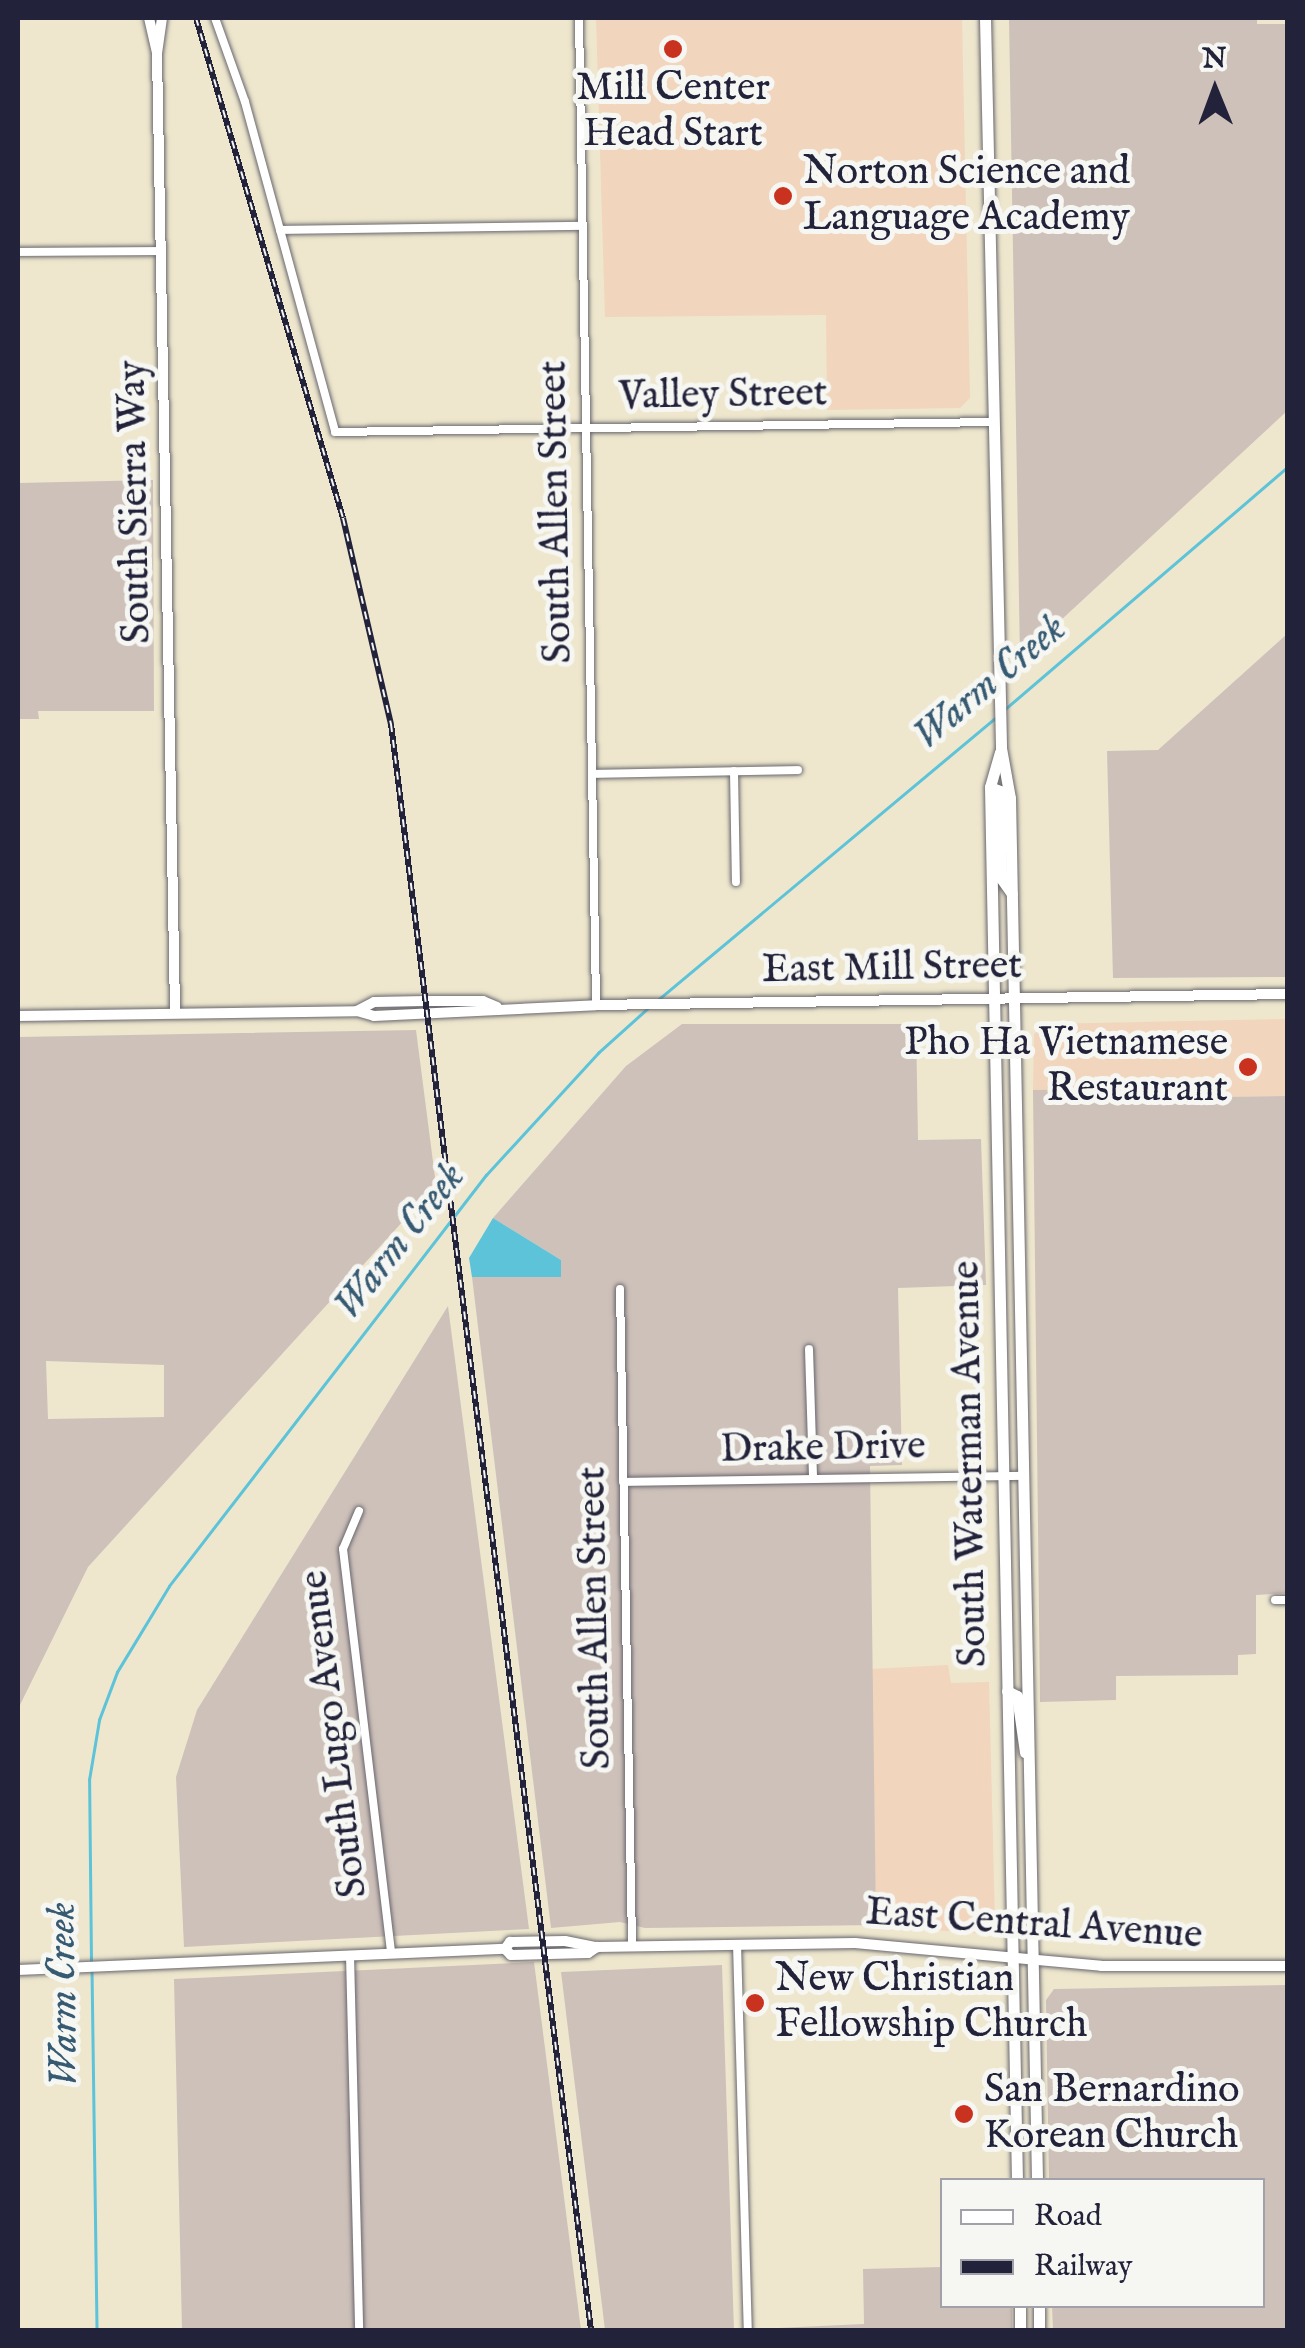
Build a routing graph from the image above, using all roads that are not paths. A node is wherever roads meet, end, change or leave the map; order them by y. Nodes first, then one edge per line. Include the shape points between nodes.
1 (149, 18) edge
2 (162, 18) edge
3 (215, 18) edge
4 (579, 18) edge
5 (985, 18) edge
6 (157, 54) junction
7 (582, 226) junction
8 (280, 230) junction
9 (161, 251) junction
10 (18, 252) edge
11 (992, 422) junction
12 (585, 428) junction
13 (1000, 748) junction
14 (798, 770) dead end
15 (734, 772) junction
16 (592, 774) junction
17 (990, 787) junction
18 (736, 882) dead end
19 (1012, 894) junction
20 (1288, 994) edge
21 (996, 998) junction
22 (1014, 998) junction
23 (596, 1005) junction
24 (175, 1013) junction
25 (18, 1016) edge
26 (620, 1289) dead end
27 (809, 1349) dead end
28 (1003, 1476) junction
29 (1024, 1476) junction
30 (813, 1478) junction
31 (623, 1482) junction
32 (359, 1512) dead end
33 (1274, 1600) dead end
34 (1288, 1600) edge
35 (1008, 1691) junction
36 (1029, 1771) junction
37 (738, 1944) junction
38 (632, 1946) junction
39 (391, 1953) junction
40 (350, 1955) junction
41 (1013, 1959) junction
42 (1032, 1962) junction
43 (1288, 1966) edge
44 (18, 1970) edge
45 (1018, 2178) edge
46 (1037, 2178) edge
47 (359, 2330) edge
48 (748, 2330) edge

1 - 6 street
2 - 6 street
3 - 8 street
4 - 7 street, South Allen Street
5 - 11 main road, South Waterman Avenue
6 - 9 street, South Sierra Way
7 - 8 street
7 - 12 street, South Allen Street
8 - 12 street, Valley Street via 336,432
9 - 10 street
9 - 24 street, South Sierra Way
11 - 12 street, Valley Street
11 - 13 main road, South Waterman Avenue
12 - 16 street, South Allen Street
13 - 17 main road, South Waterman Avenue
13 - 19 main road, South Waterman Avenue via 1010,784
14 - 15 street
15 - 16 street
15 - 18 street
16 - 23 street, South Allen Street
17 - 19 main road via 1000,791 1002,878
17 - 21 main road, South Waterman Avenue
19 - 22 main road, South Waterman Avenue
20 - 22 street, East Mill Street
21 - 22 street, East Mill Street
21 - 23 street, East Mill Street
21 - 28 main road, South Waterman Avenue
22 - 29 main road, South Waterman Avenue
23 - 24 street, East Mill Street via 374,1002 357,1010
24 - 25 street, East Mill Street
26 - 31 street, South Allen Street
27 - 30 street
28 - 29 street, Drake Drive
28 - 30 street, Drake Drive
28 - 35 main road, South Waterman Avenue
29 - 36 main road, South Waterman Avenue
30 - 31 street, Drake Drive
31 - 38 street, South Allen Street
32 - 39 street, South Lugo Avenue via 343,1549
33 - 34 street
35 - 36 main road via 1018,1696
35 - 41 main road, South Waterman Avenue
36 - 42 main road, South Waterman Avenue
37 - 38 street, East Central Avenue
37 - 41 street, East Central Avenue via 855,1943
37 - 48 street
38 - 39 street, East Central Avenue via 542,1941 510,1942 505,1949
39 - 40 street, East Central Avenue
40 - 44 street, East Central Avenue
40 - 47 street
41 - 42 street, East Central Avenue
41 - 45 main road, South Waterman Avenue
42 - 43 street, East Central Avenue
42 - 46 main road, South Waterman Avenue

